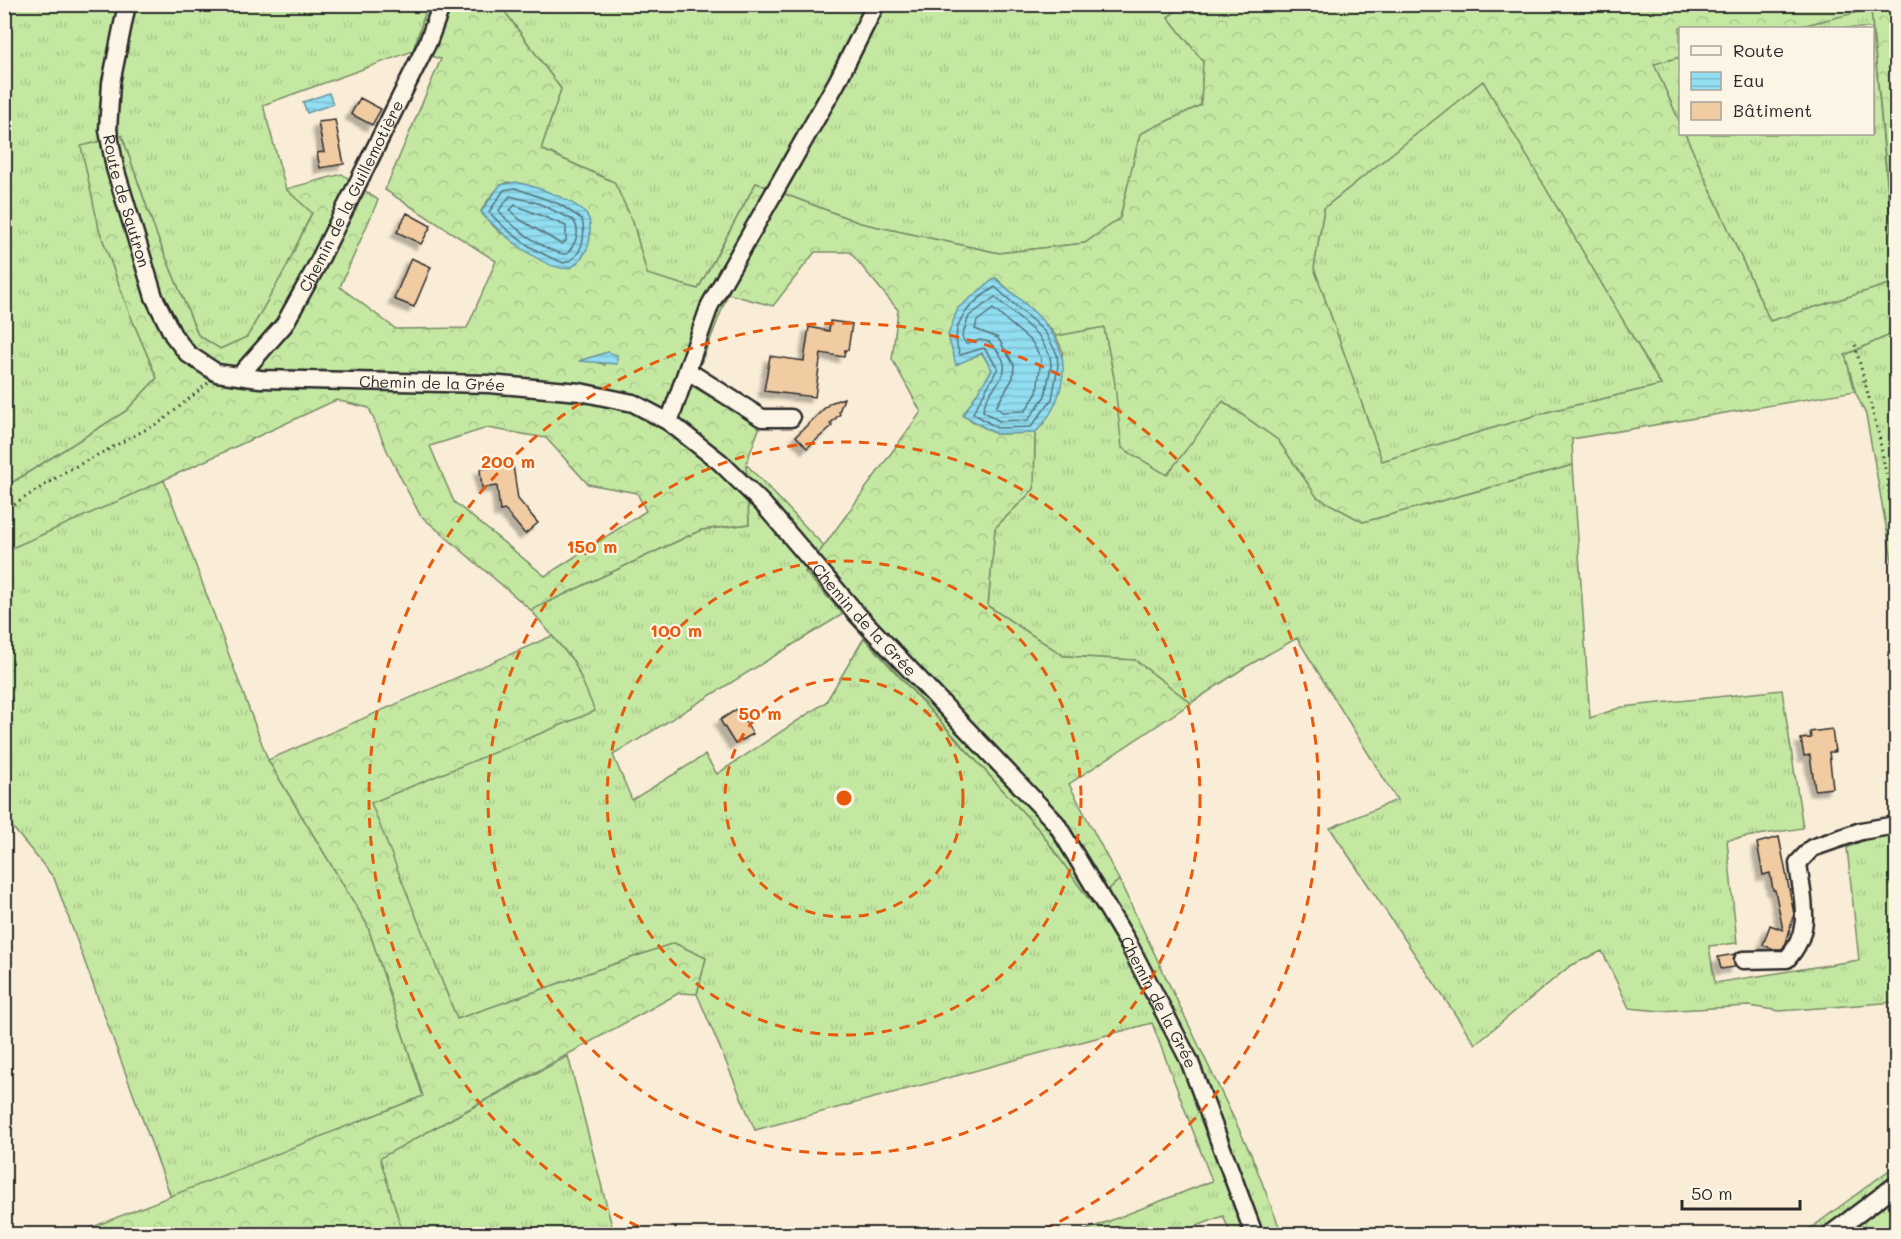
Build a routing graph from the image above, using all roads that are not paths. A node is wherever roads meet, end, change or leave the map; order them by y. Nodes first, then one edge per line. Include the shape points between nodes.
1 (127, 4) edge
2 (442, 4) edge
3 (876, 4) edge
4 (688, 371) junction
5 (216, 373) joint
6 (240, 375) junction
7 (791, 418) dead end
8 (669, 422) junction
9 (1896, 825) edge
10 (1743, 960) dead end
11 (1896, 1185) edge
12 (1254, 1234) edge
13 (1831, 1234) edge

1 - 5 street, Route de Sautron via 111,83 108,130 115,168 158,307 188,354
2 - 6 street, Chemin de la Guillemotière via 428,42 315,269 284,325
3 - 4 street via 837,82 710,305
4 - 7 street via 762,418
4 - 8 street
5 - 6 street, Chemin de la Grée
6 - 8 street, Chemin de la Grée via 489,384 580,392 633,403
8 - 12 street, Chemin de la Grée via 720,462 763,504 857,614 1056,823 1127,941 1189,1060
9 - 10 street via 1861,831 1812,848 1798,863 1804,926 1799,946 1787,959
11 - 13 street

